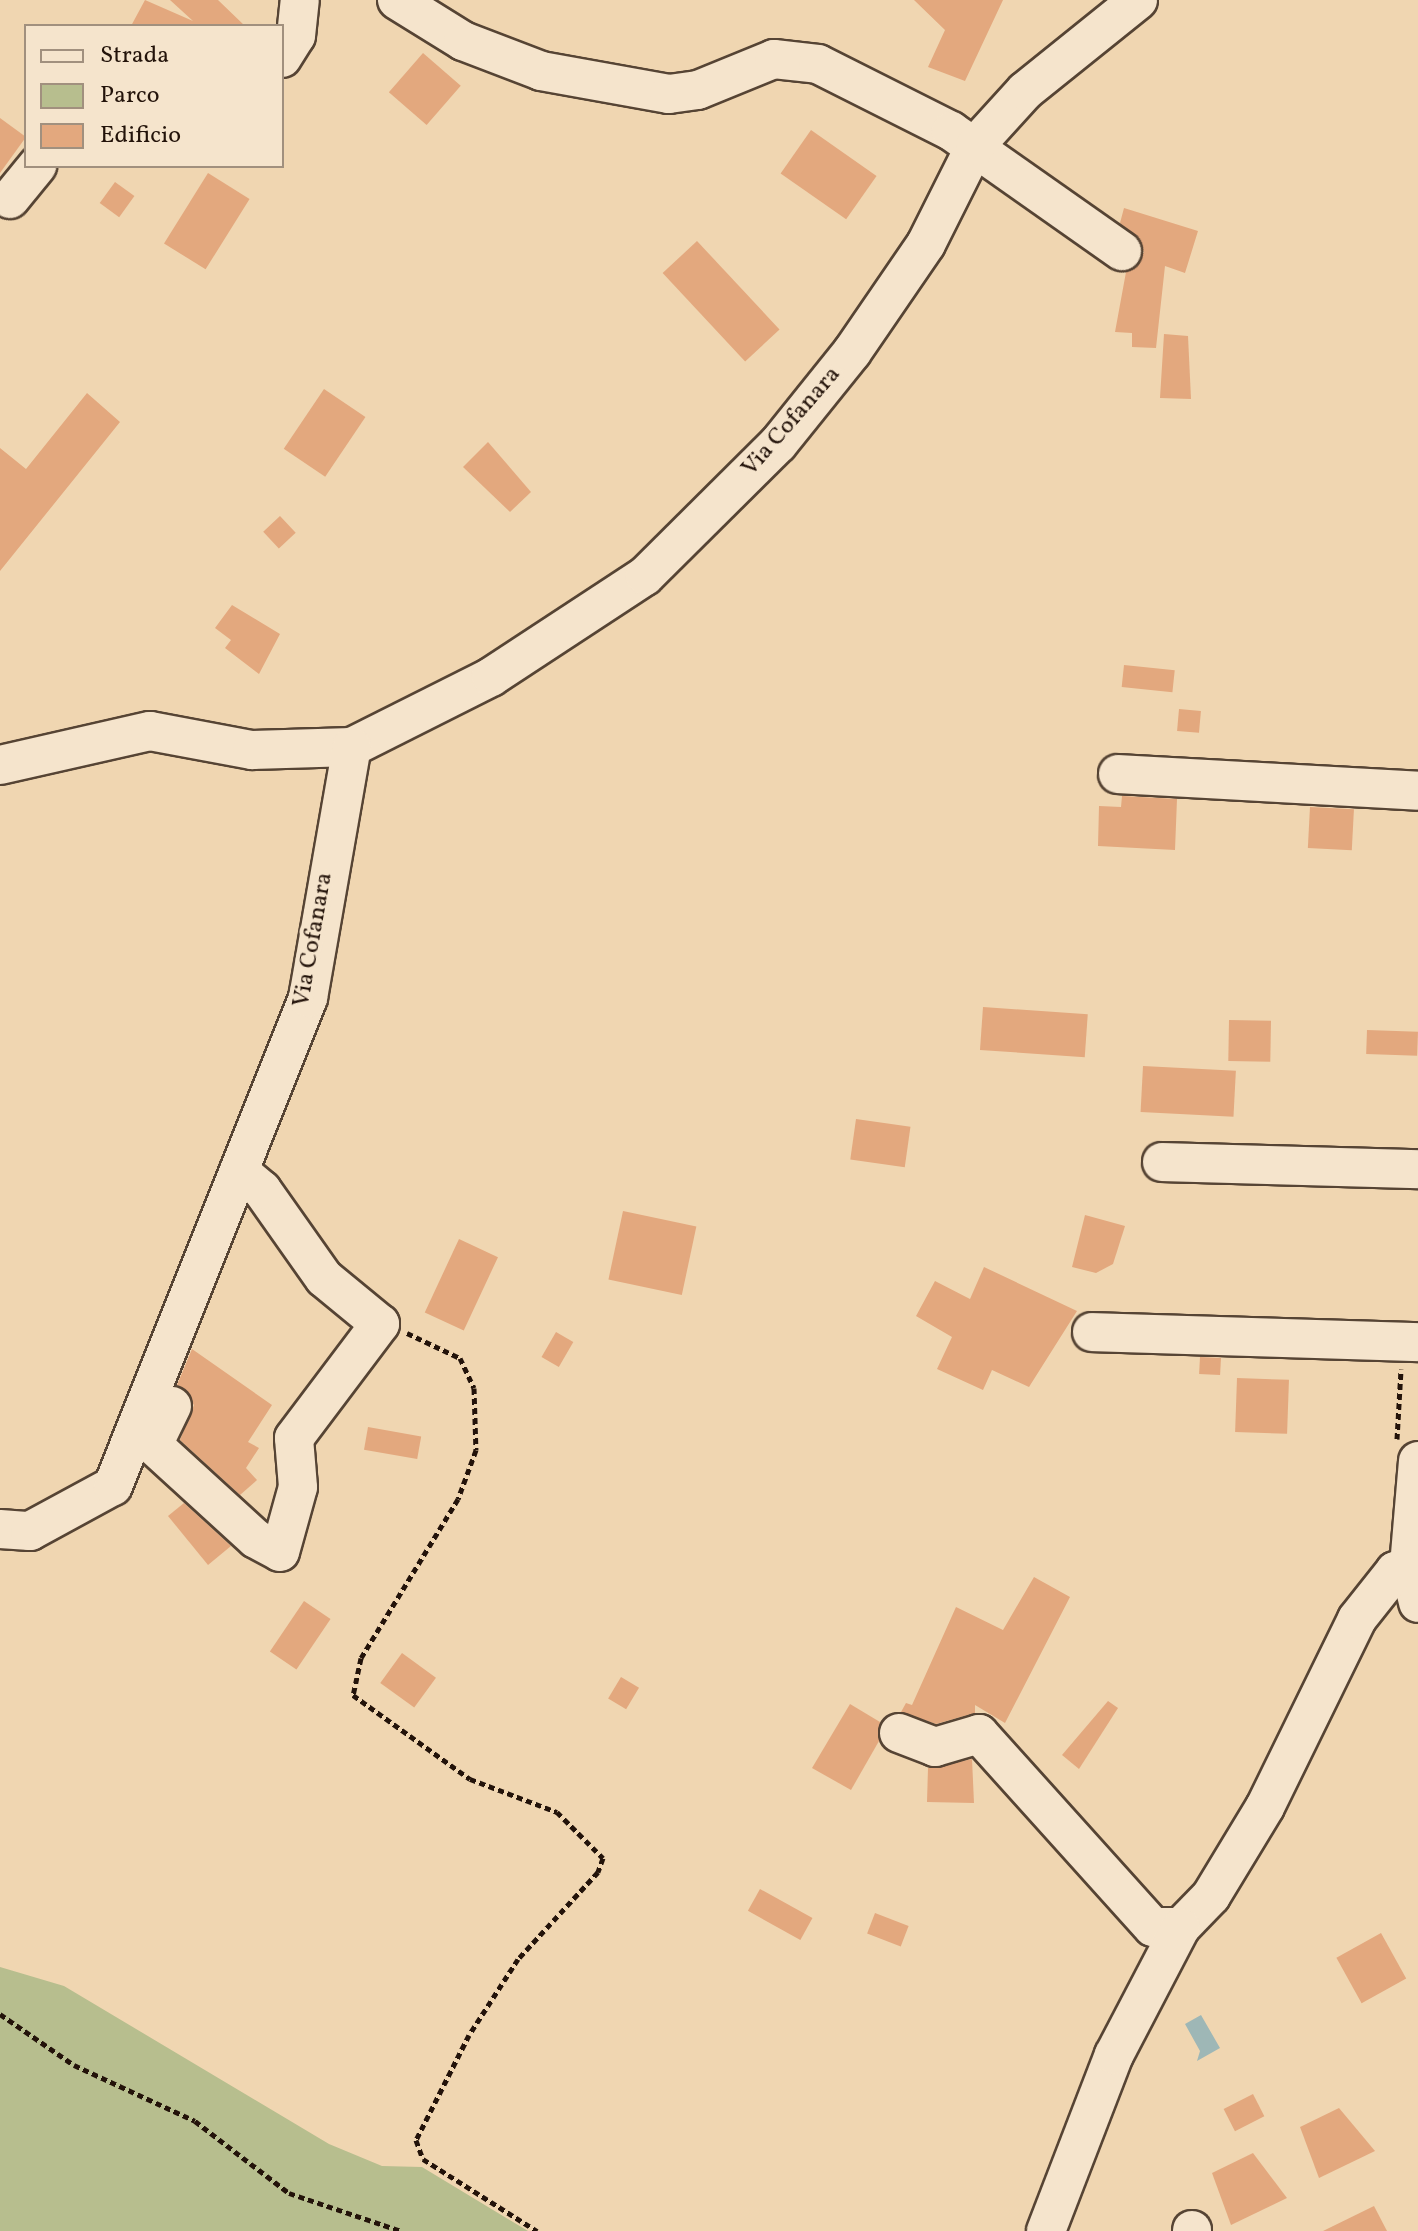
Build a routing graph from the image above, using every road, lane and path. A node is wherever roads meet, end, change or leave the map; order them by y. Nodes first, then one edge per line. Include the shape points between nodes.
1 (300, 0) edge
2 (397, 0) edge
3 (1138, 0) edge
4 (284, 55) edge
5 (975, 146) junction
6 (35, 168) edge
7 (10, 199) dead end
8 (1122, 251) dead end
9 (352, 747) junction
10 (0, 765) edge
11 (1118, 774) dead end
12 (1418, 791) edge
13 (1162, 1162) dead end
14 (1418, 1169) edge
15 (239, 1171) junction
16 (380, 1324) junction
17 (1092, 1332) dead end
18 (1418, 1342) edge
19 (157, 1386) junction
20 (1418, 1461) edge
21 (0, 1529) edge
22 (1409, 1566) junction
23 (1418, 1603) edge
24 (899, 1733) dead end
25 (1181, 1927) junction
26 (0, 2014) edge
27 (401, 2231) edge
28 (537, 2231) edge
29 (1046, 2231) edge

1 - 4 street via 296,36
2 - 5 street via 463,41 541,71 669,94 797,58 842,73
3 - 5 street, Via Cofanara via 1025,91
5 - 8 street via 988,163
5 - 9 street, Via Cofanara via 926,244 852,352 778,444 645,576 491,677
6 - 7 street
9 - 10 street, Via Cofanara via 252,750 150,731
9 - 15 street, Via Cofanara via 308,998
11 - 12 street
13 - 14 street
15 - 16 street via 262,1190 324,1278
15 - 19 street, Via Cofanara
16 - 19 street via 294,1438 298,1487 280,1552 256,1539 153,1445 174,1401
16 - 28 path via 460,1358 474,1388 476,1450 458,1499 361,1658 353,1695 470,1779 557,1812 603,1858 598,1872 518,1959 469,2035 416,2140 423,2159
17 - 18 street
19 - 21 street, Via Cofanara via 113,1486 30,1531
20 - 22 street
22 - 23 street
22 - 25 street via 1395,1571 1357,1619 1265,1807 1211,1896
24 - 25 street via 935,1747 979,1734 1153,1927
25 - 29 street via 1114,2055
26 - 27 path via 74,2065 195,2121 289,2193

